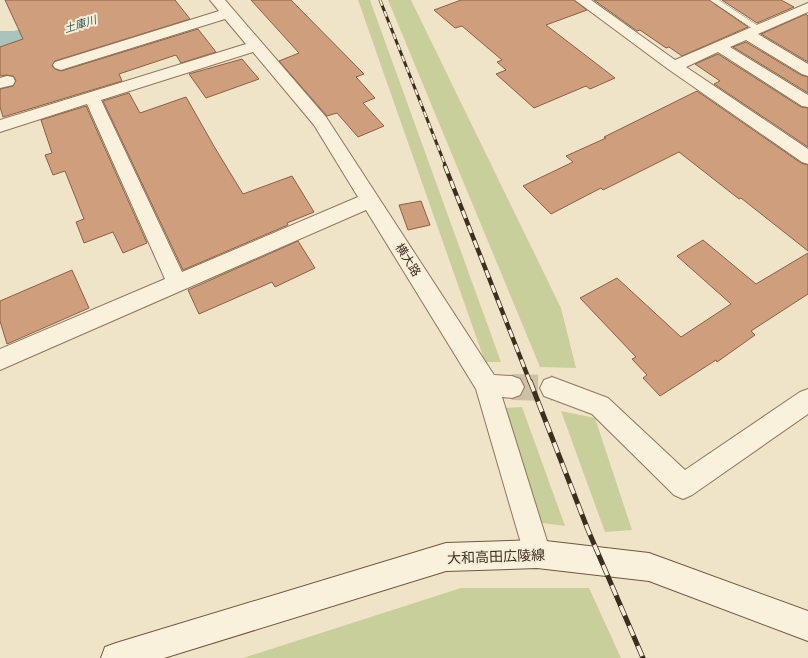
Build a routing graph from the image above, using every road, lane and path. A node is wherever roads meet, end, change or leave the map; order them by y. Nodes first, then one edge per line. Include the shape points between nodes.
1 (582, 0) edge
2 (714, 0) edge
3 (222, 7) edge
4 (807, 9) edge
5 (752, 31) junction
6 (255, 46) junction
7 (718, 46) junction
8 (61, 65) dead end
9 (674, 66) junction
10 (808, 71) edge
11 (92, 97) junction
12 (808, 102) edge
13 (0, 126) edge
14 (808, 158) edge
15 (370, 200) junction
16 (178, 283) junction
17 (0, 360) edge
18 (487, 385) junction
19 (512, 387) tunnel mouth
20 (552, 388) tunnel mouth
21 (808, 400) edge
22 (537, 554) junction
23 (808, 626) edge
24 (116, 658) edge

1 - 9 street
2 - 5 lane
3 - 6 street, 横大路
3 - 8 street
4 - 5 street
5 - 7 street
5 - 10 street
6 - 11 street
6 - 15 street, 横大路 via 320,121
7 - 9 street
7 - 12 street
9 - 14 street
11 - 13 street
11 - 16 street
15 - 16 street
15 - 18 street, 横大路
16 - 17 street
18 - 19 street
18 - 22 street, 横大路
20 - 21 street via 600,406 684,486
22 - 23 street, 大和高田広陵線 via 649,567
22 - 24 street, 大和高田広陵線 via 446,557

